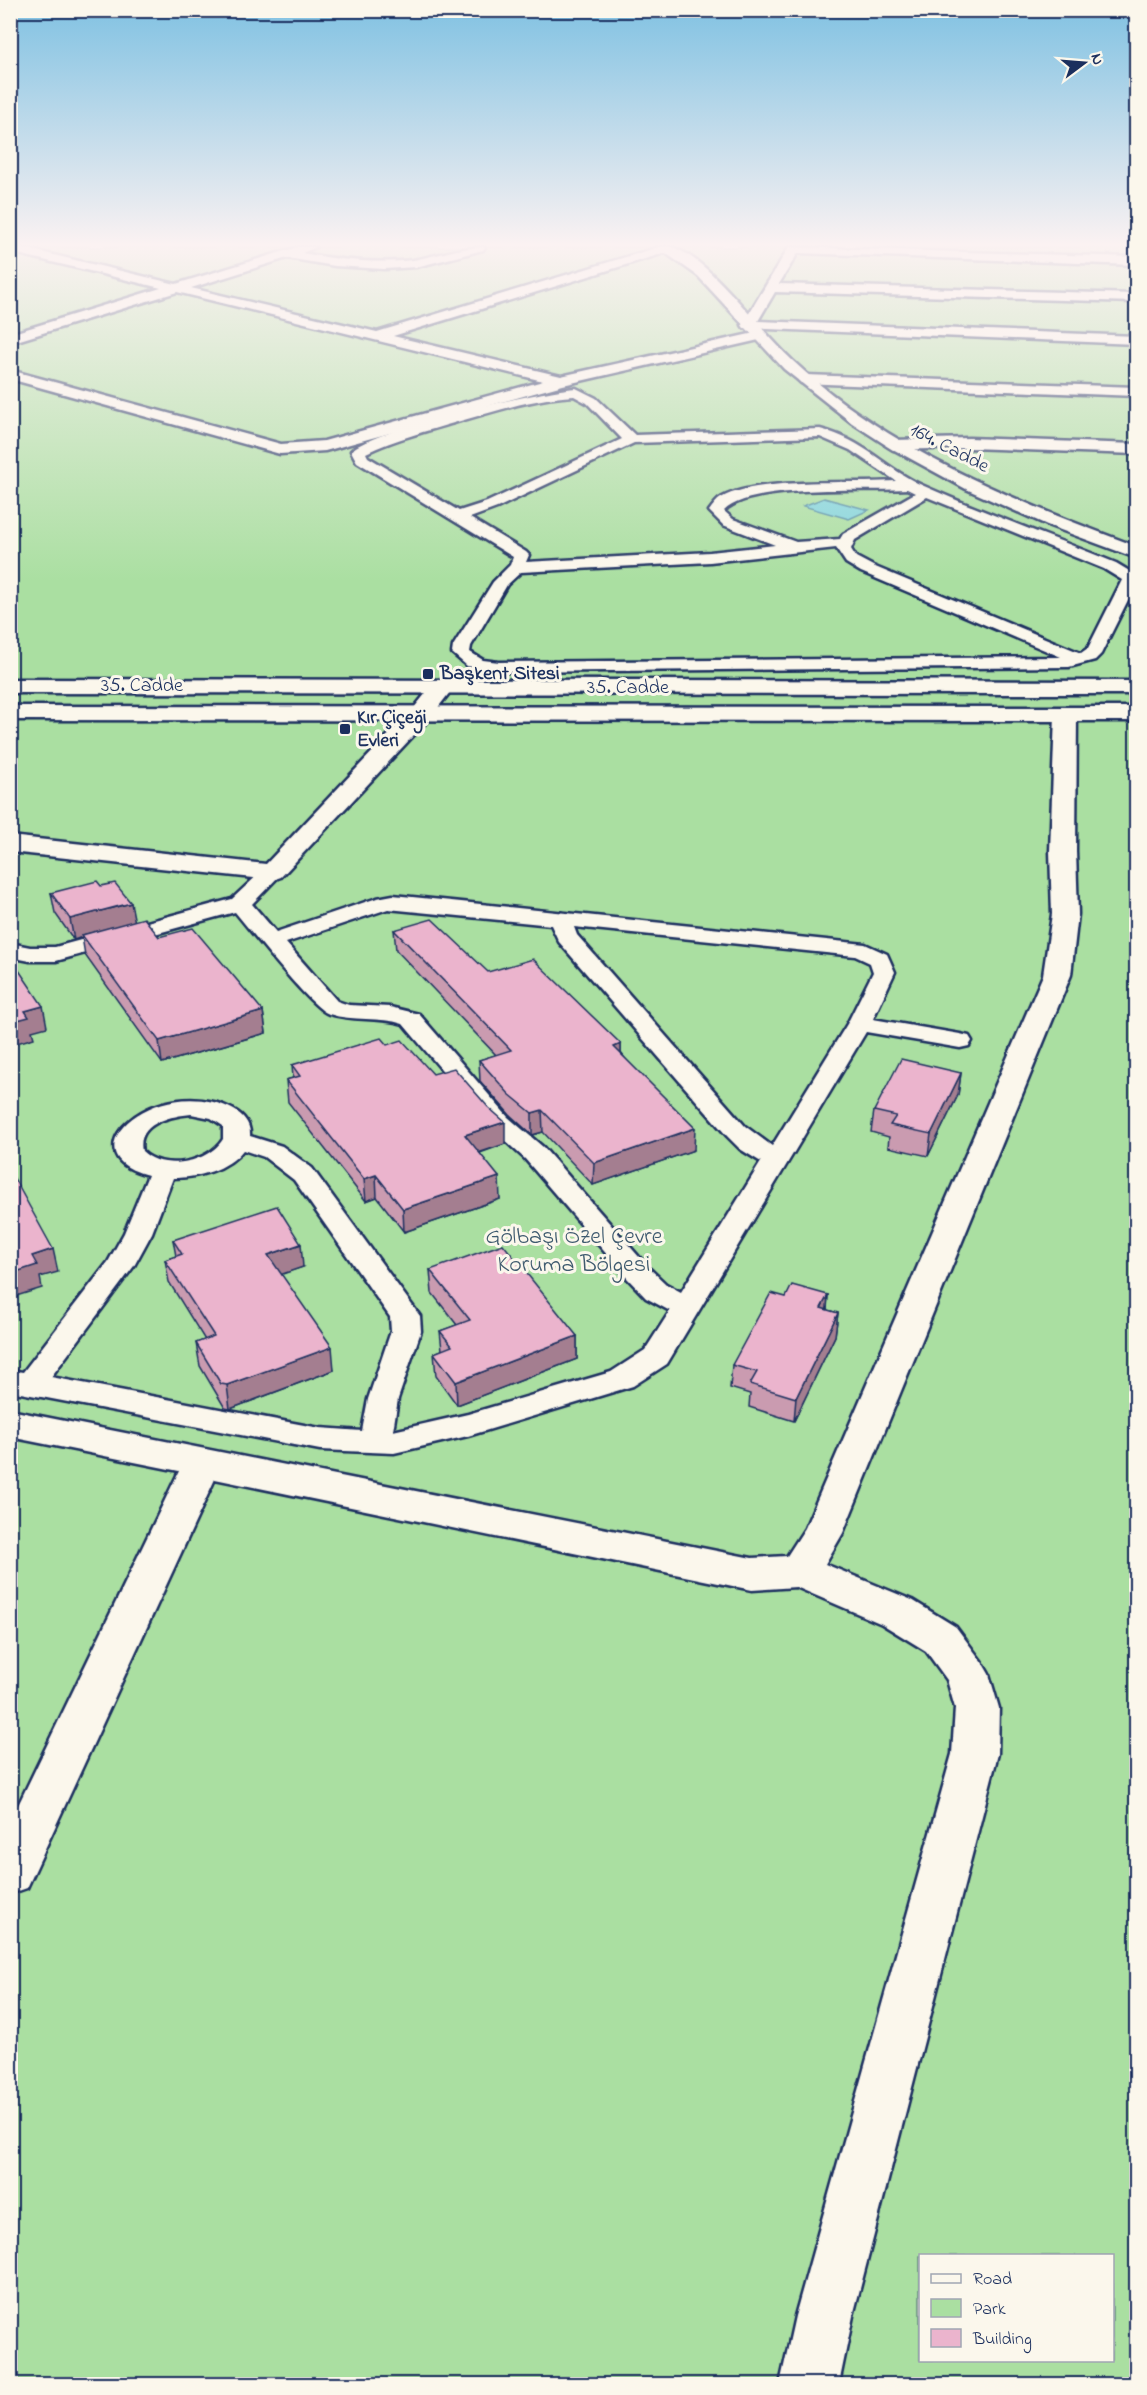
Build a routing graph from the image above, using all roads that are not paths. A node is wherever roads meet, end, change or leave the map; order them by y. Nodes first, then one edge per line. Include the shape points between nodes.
1 (468, 359) edge
2 (646, 359) edge
3 (783, 359) edge
4 (10, 374) edge
5 (806, 380) junction
6 (560, 381) junction
7 (1137, 392) edge
8 (632, 439) junction
9 (893, 445) junction
10 (1137, 449) edge
11 (959, 479) junction
12 (917, 488) junction
13 (460, 516) junction
14 (844, 543) junction
15 (796, 547) junction
16 (1137, 552) edge
17 (517, 567) junction
18 (1081, 659) junction
19 (10, 686) edge
20 (443, 687) junction
21 (1137, 688) edge
22 (10, 713) edge
23 (422, 714) junction
24 (1137, 714) edge
25 (1066, 715) junction
26 (10, 844) edge
27 (272, 872) junction
28 (240, 904) junction
29 (564, 920) junction
30 (273, 940) junction
31 (10, 950) edge
32 (860, 1024) junction
33 (960, 1041) dead end
34 (237, 1141) junction
35 (776, 1160) junction
36 (163, 1170) junction
37 (686, 1307) junction
38 (20, 1382) edge
39 (10, 1423) edge
40 (376, 1442) junction
41 (203, 1462) junction
42 (799, 1571) junction
43 (10, 1873) edge
44 (809, 2385) edge

1 - 6 street
2 - 6 street
3 - 5 street, 164. Cadde
4 - 6 street via 294,450 325,446
5 - 7 street
5 - 9 street, 164. Cadde
8 - 12 lane via 820,433 855,447
8 - 13 lane via 492,505
8 - 13 lane via 581,394 556,392 398,435 358,451 362,459
9 - 10 street
9 - 11 street, 164. Cadde
11 - 12 lane
11 - 16 street, 164. Cadde
12 - 14 lane
12 - 15 lane via 799,487 738,497 718,506 716,511 728,522
12 - 18 lane via 1105,564 1130,578 1095,650
13 - 17 lane via 521,555
14 - 15 lane
14 - 18 lane via 845,555 867,569
15 - 17 lane via 710,557
17 - 18 lane via 501,582 462,646 465,659 499,667 1039,663
19 - 20 street, 35. Cadde
20 - 21 street, 35. Cadde
20 - 23 street
22 - 23 street, 35. Cadde
23 - 25 street, 35. Cadde
23 - 27 street
24 - 25 street, 35. Cadde
25 - 42 street via 1065,914 1057,975 824,1533
26 - 27 street
27 - 28 lane
28 - 30 lane
28 - 31 lane via 56,954
29 - 30 lane via 385,903
29 - 32 lane via 868,952 878,956 884,972
29 - 35 lane via 567,937 728,1122 749,1143
30 - 37 lane via 329,1005 341,1012 391,1012 411,1019 637,1272 656,1291
32 - 33 lane
32 - 35 lane
34 - 36 lane via 226,1154 208,1164 186,1170
34 - 36 lane via 237,1127 228,1116 212,1108 169,1108 148,1116 133,1128 127,1141 130,1154 143,1164
34 - 40 lane via 262,1145 303,1174 405,1316 406,1331 383,1399
35 - 37 lane
36 - 38 lane via 120,1266
37 - 40 lane via 656,1357 622,1378 468,1425 394,1442
38 - 40 lane via 320,1439
39 - 41 street
41 - 42 street via 752,1575
41 - 43 street
42 - 44 street via 897,1612 941,1639 966,1674 977,1708 975,1754

